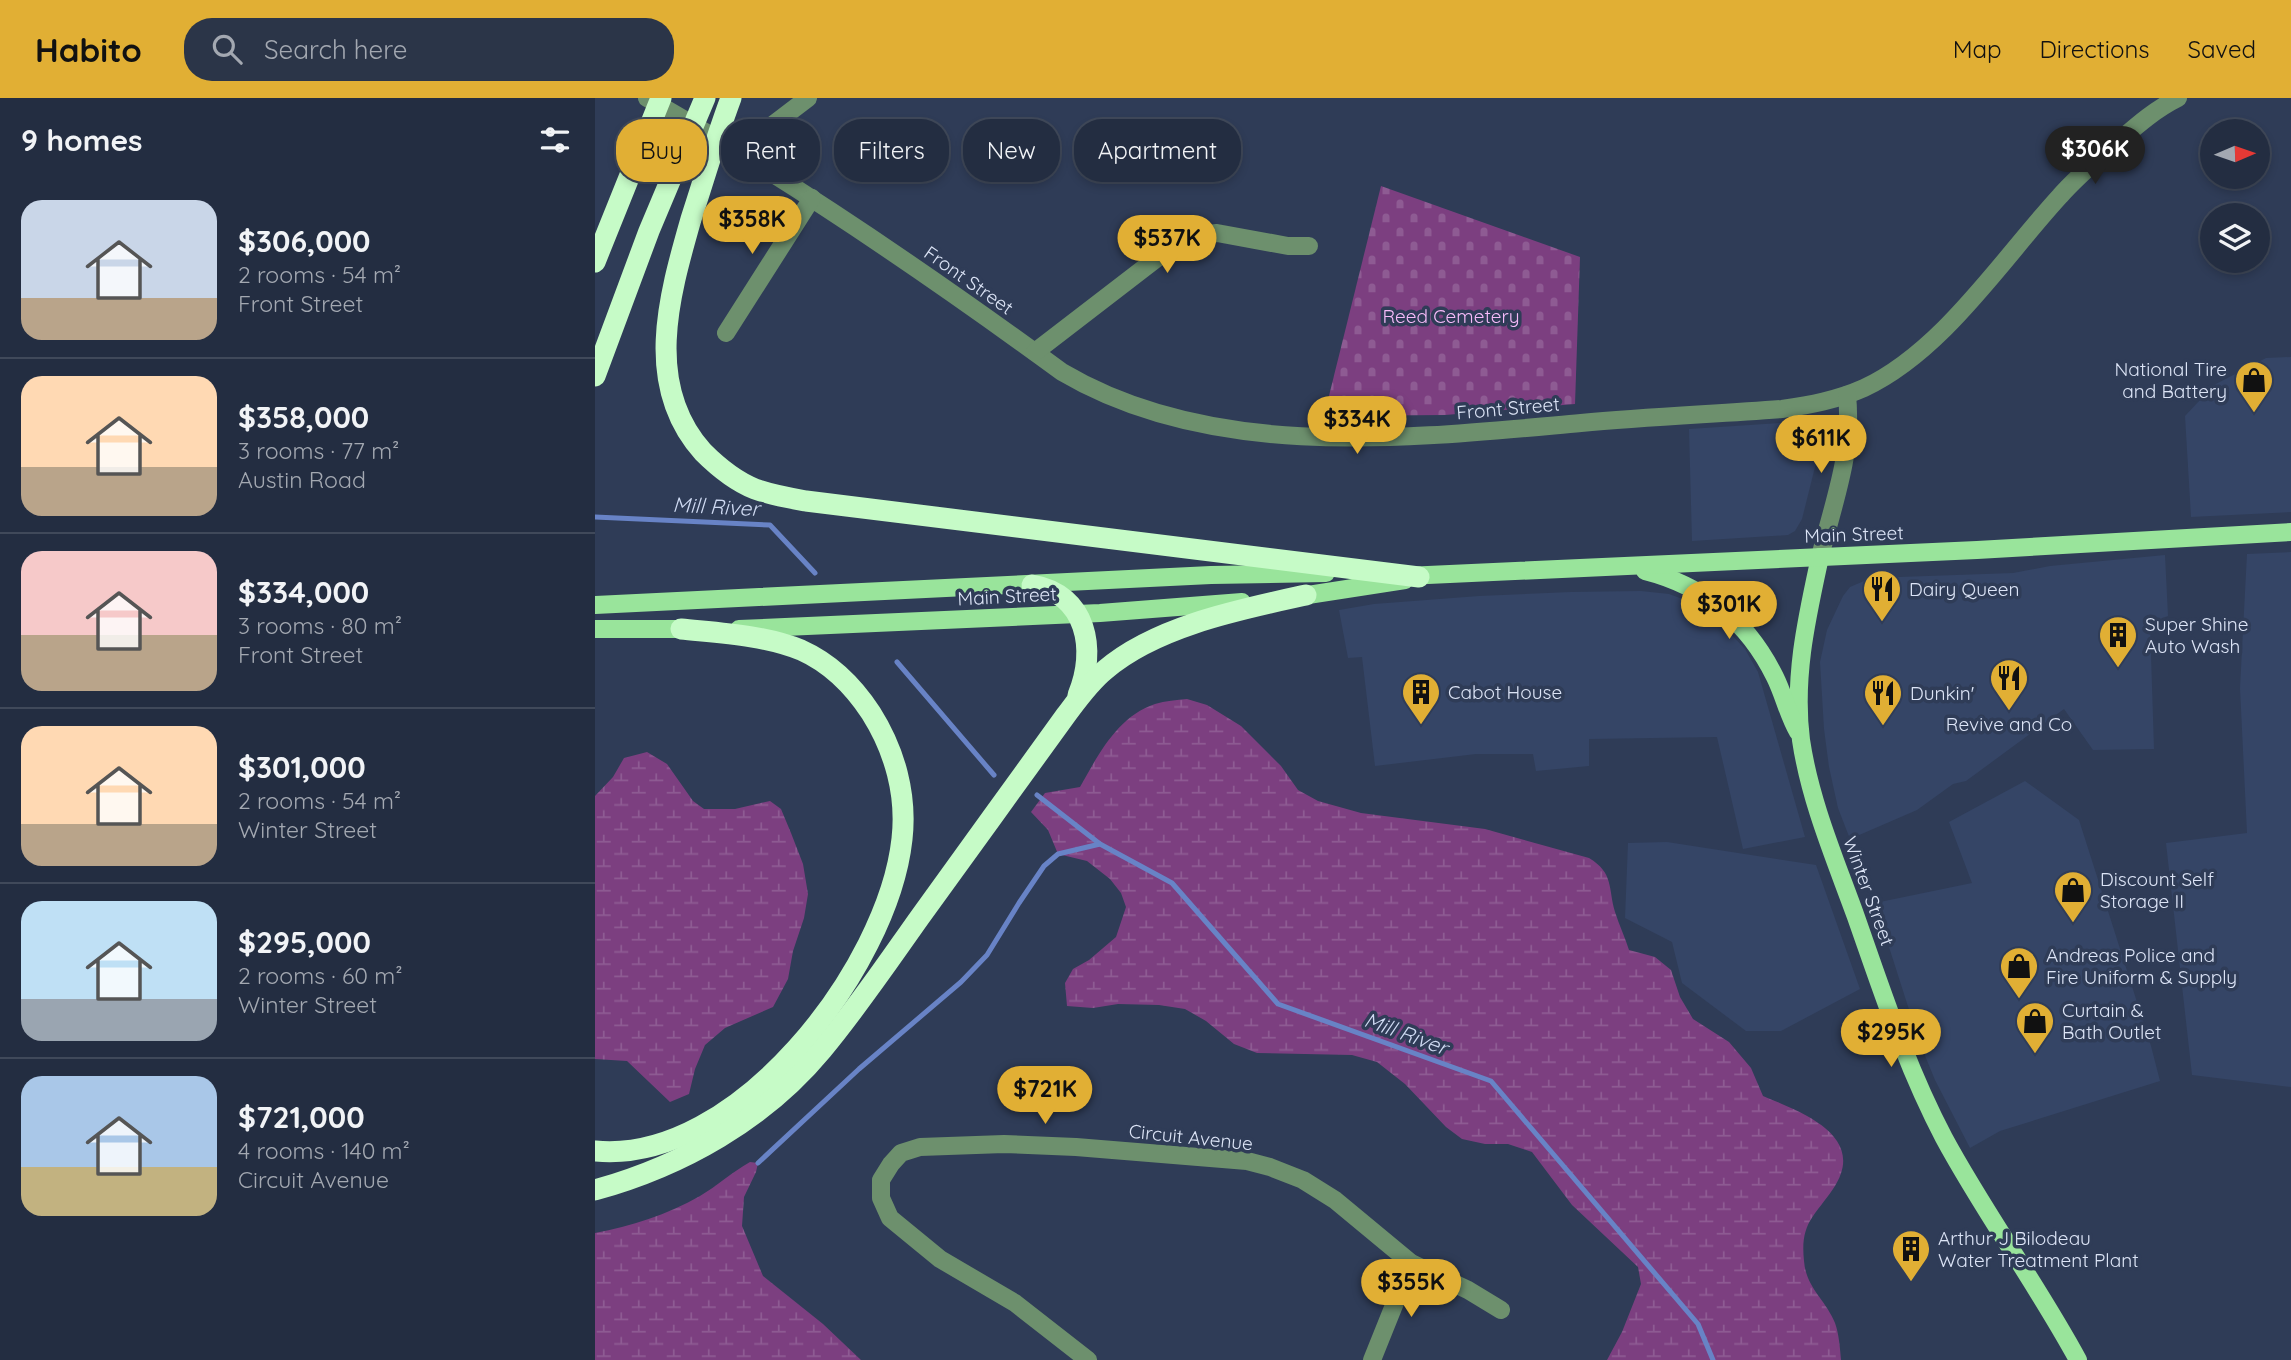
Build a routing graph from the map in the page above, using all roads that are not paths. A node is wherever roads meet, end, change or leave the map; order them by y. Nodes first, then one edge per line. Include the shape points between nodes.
1 (647, 98) edge
2 (661, 98) edge
3 (705, 98) edge
4 (731, 98) edge
5 (808, 98) edge
6 (2178, 98) edge
7 (780, 119) edge
8 (721, 141) edge
9 (787, 182) edge
10 (812, 198) junction
11 (1309, 246) dead end
12 (595, 262) edge
13 (726, 333) dead end
14 (1035, 352) junction
15 (595, 376) edge
16 (1847, 395) junction
17 (2291, 532) edge
18 (1820, 557) junction
19 (1630, 567) junction
20 (1419, 577) junction
21 (1033, 585) junction
22 (1307, 595) junction
23 (595, 605) edge
24 (1078, 614) junction
25 (595, 629) edge
26 (681, 629) junction
27 (1066, 715) junction
28 (1801, 739) junction
29 (595, 1151) edge
30 (595, 1190) edge
31 (1411, 1263) junction
32 (1501, 1310) dead end
33 (1088, 1360) edge
34 (1373, 1360) edge
35 (2078, 1360) edge

1 - 8 street, Front Street
2 - 12 highway
3 - 15 highway
4 - 20 highway via 677,269 665,345 670,388 679,415 701,449 730,475 753,488 806,501
5 - 7 street
6 - 16 street, Front Street via 2143,119 2083,171 1926,345
9 - 10 street, Front Street
10 - 13 street
10 - 14 street, Front Street
11 - 14 street via 1217,233 1194,236 1161,255
14 - 16 street, Front Street via 1086,386 1171,416 1223,428 1306,435 1473,433 1781,408
16 - 18 street, Winter Street via 1847,456
17 - 18 main road, Main Street
18 - 19 main road, Main Street
18 - 28 main road, Winter Street via 1799,667
19 - 20 main road, Main Street
19 - 28 main road via 1694,589 1737,621 1775,678
20 - 21 main road, Main Street via 1261,574
20 - 22 main road, Main Street
21 - 23 main road, Main Street
21 - 24 highway via 1059,594
22 - 24 main road, Main Street
22 - 27 highway via 1213,619 1139,647 1104,671
24 - 26 main road, Main Street
24 - 27 highway via 1085,635 1086,669
25 - 26 main road, Main Street
26 - 29 highway via 790,647 843,678 876,720 893,757 902,798 902,842 886,903 862,956 832,1006 790,1055 736,1103 687,1133 641,1149
27 - 30 highway via 844,1022 799,1076 711,1143 649,1172
28 - 35 main road, Winter Street via 1817,807 1915,1077 1945,1139
31 - 32 street, Circuit Avenue
31 - 33 street, Circuit Avenue via 1335,1200 1303,1180 1247,1161 1004,1144 920,1147 901,1153 881,1180 881,1198 890,1218 940,1259 1015,1303
31 - 34 street

